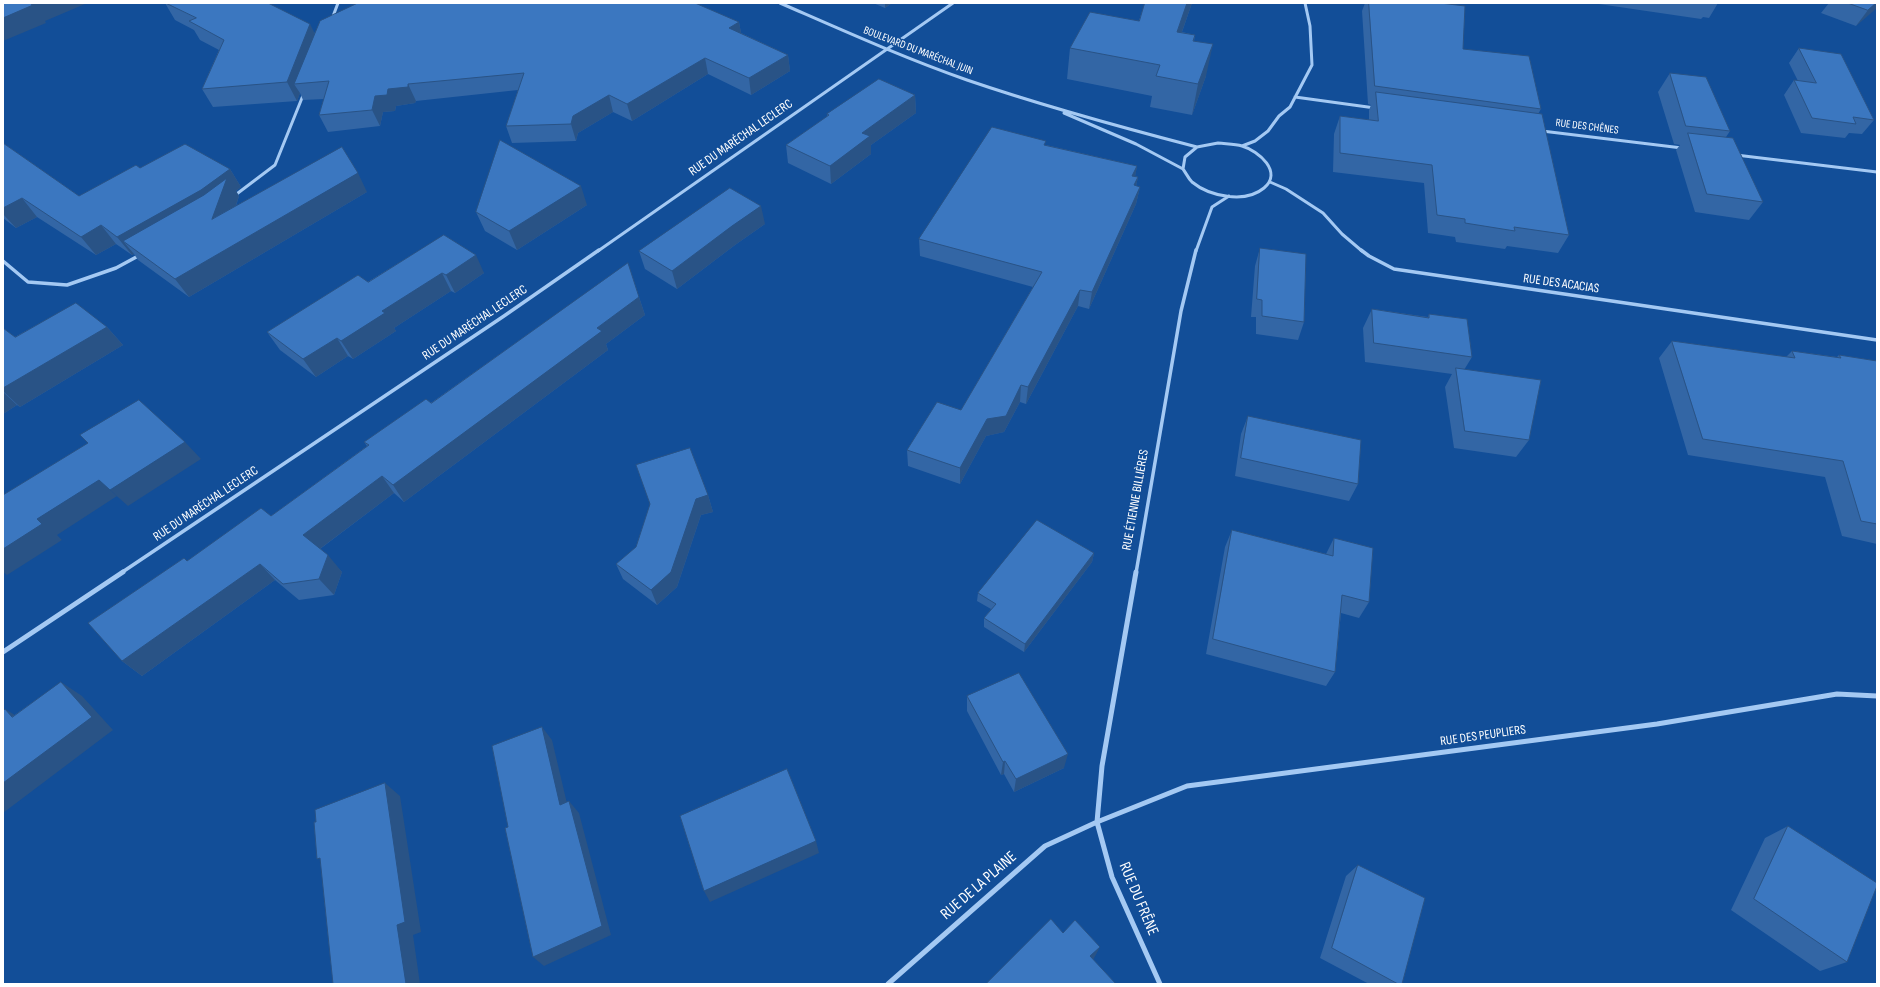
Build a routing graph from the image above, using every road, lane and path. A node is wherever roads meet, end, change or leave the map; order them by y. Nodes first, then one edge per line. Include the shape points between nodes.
1 (338, 3) edge
2 (780, 3) edge
3 (953, 3) edge
4 (1305, 3) edge
5 (330, 24) edge
6 (887, 50) junction
7 (306, 87) edge
8 (1295, 97) junction
9 (1053, 108) junction
10 (1377, 109) edge
11 (1540, 131) edge
12 (1242, 146) junction
13 (1197, 147) junction
14 (1689, 149) edge
15 (1728, 154) edge
16 (1183, 169) junction
17 (1877, 172) edge
18 (1270, 182) junction
19 (1229, 196) junction
20 (233, 197) dead end
21 (143, 253) edge
22 (3, 261) edge
23 (1877, 340) edge
24 (3, 652) edge
25 (1877, 696) edge
26 (1097, 822) junction
27 (888, 984) edge
28 (1160, 984) edge

1 - 5 street
2 - 6 street, BOULEVARD DU MARÉCHAL JUIN
3 - 6 street, RUE DU MARÉCHAL LECLERC
4 - 8 street via 1310,26 1312,65
6 - 9 street, BOULEVARD DU MARÉCHAL JUIN
6 - 24 street, RUE DU MARÉCHAL LECLERC via 504,316
7 - 20 street via 275,165
8 - 10 street
8 - 12 street via 1290,107 1279,116 1268,131 1255,142
9 - 13 street, BOULEVARD DU MARÉCHAL JUIN
9 - 16 street, BOULEVARD DU MARÉCHAL JUIN via 1117,138 1136,144
11 - 14 street, RUE DES CHÊNES
12 - 13 street via 1218,143
12 - 18 street via 1254,151 1270,165
13 - 16 street via 1185,156
15 - 17 street
16 - 19 street via 1191,181 1208,191
18 - 19 street via 1264,189 1254,193
18 - 23 street, RUE DES ACACIAS via 1286,189 1323,213 1342,234 1369,256 1394,269
19 - 26 street, RUE ÉTIENNE BILLIÈRES via 1212,207 1197,245 1181,311 1111,706
21 - 22 street via 116,268 67,285 28,282
25 - 26 street, RUE DES PEUPLIERS via 1837,694 1657,724 1187,786
26 - 27 street, RUE DE LA PLAINE via 1045,846
26 - 28 street, RUE DU FRÊNE via 1112,877

